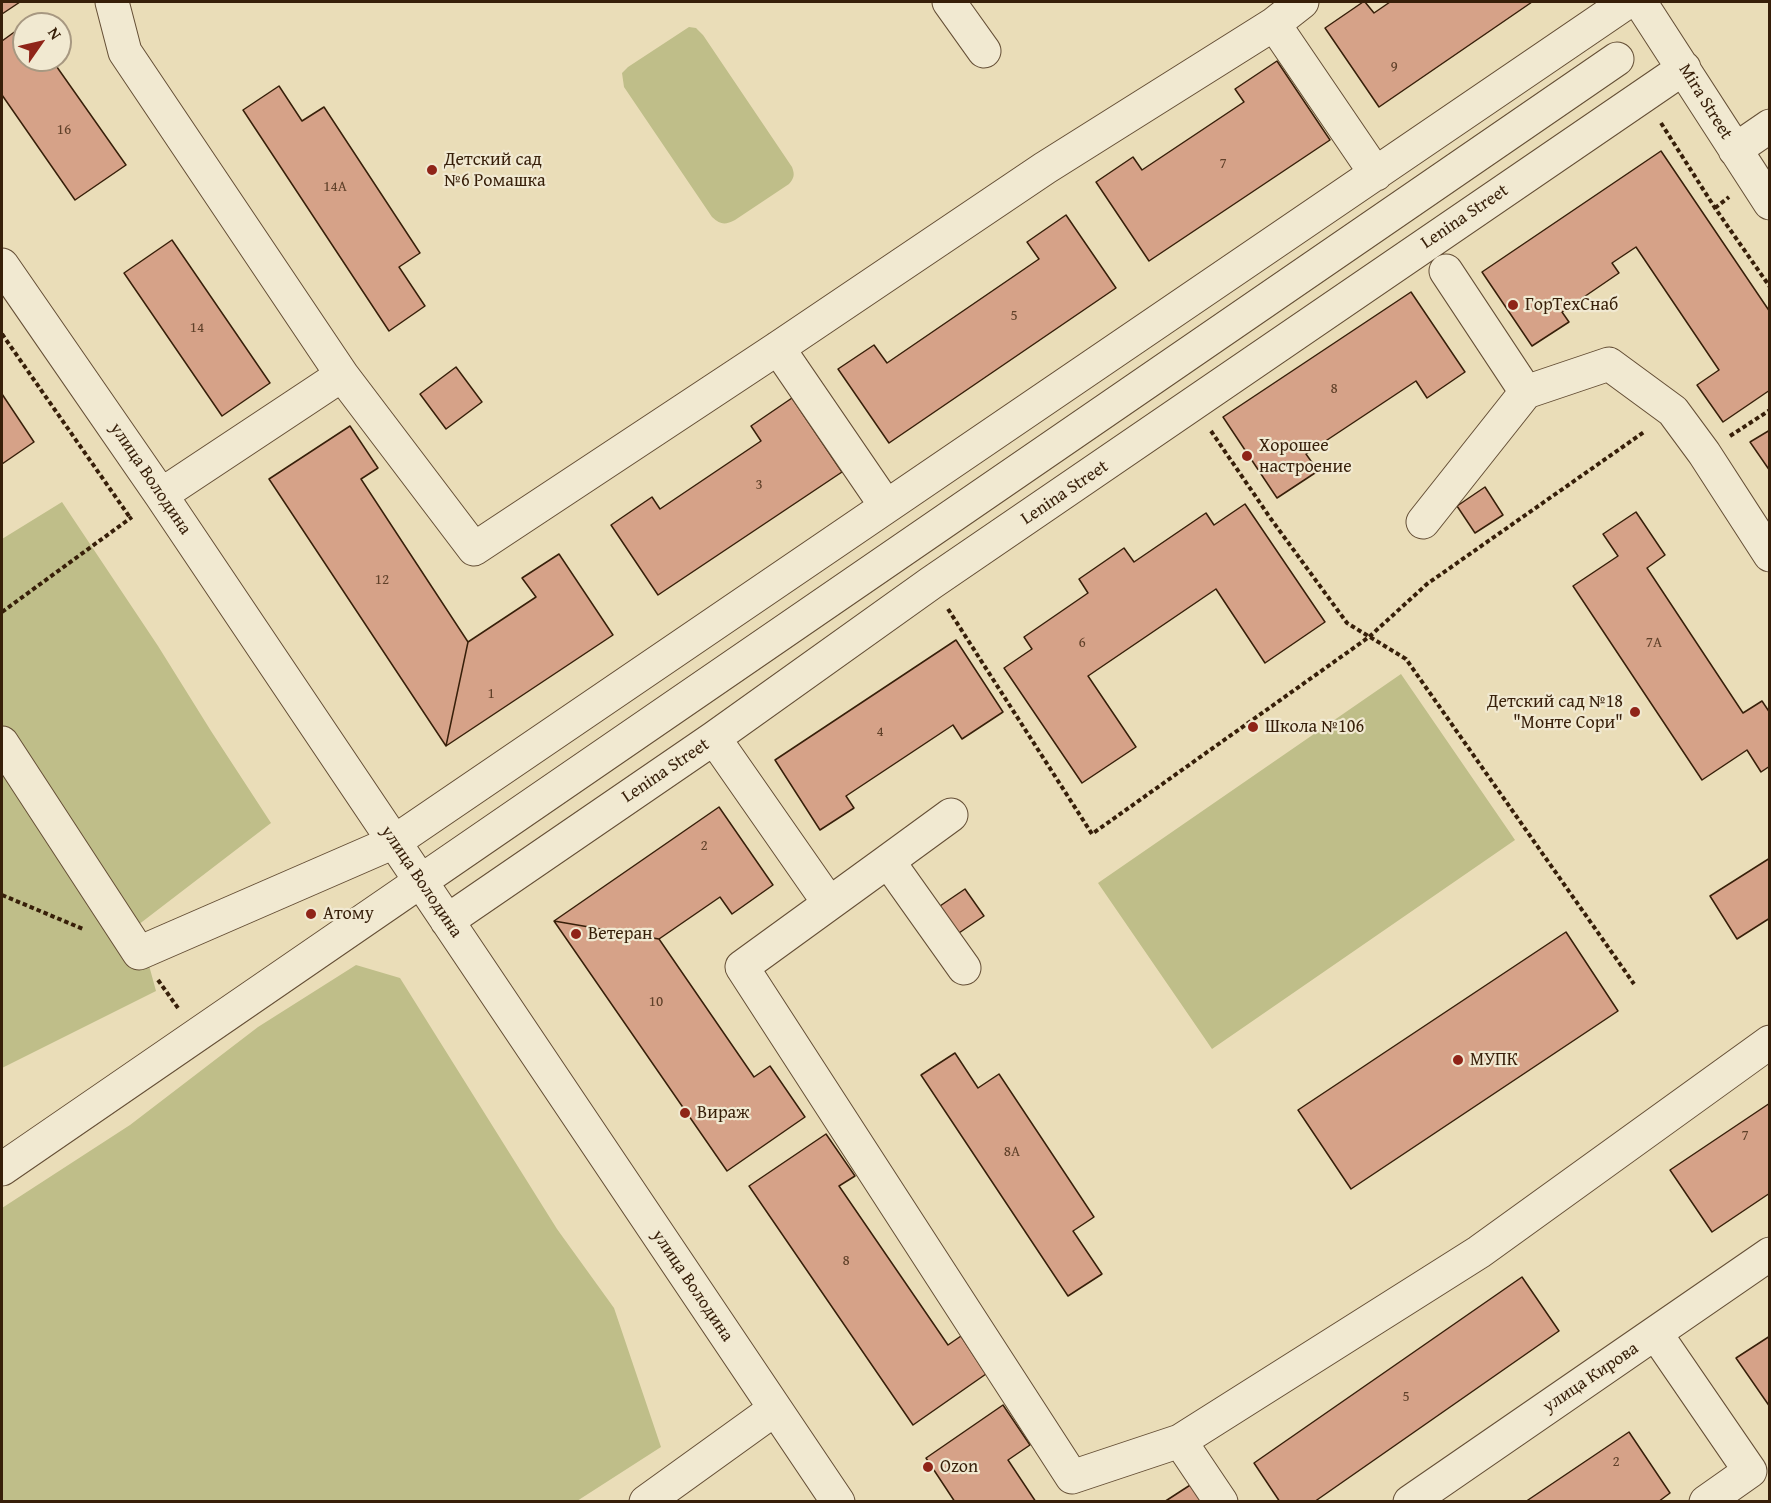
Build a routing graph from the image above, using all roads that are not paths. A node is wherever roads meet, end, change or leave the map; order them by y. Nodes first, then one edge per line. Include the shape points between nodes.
1 (112, 2) edge
2 (949, 2) edge
3 (1302, 2) edge
4 (1627, 2) edge
5 (1640, 2) edge
6 (1274, 24) junction
7 (984, 51) dead end
8 (1617, 59) dead end
9 (1684, 68) junction
10 (1770, 126) edge
11 (1735, 150) junction
12 (1376, 174) junction
13 (1770, 203) edge
14 (2, 265) edge
15 (1446, 271) dead end
16 (778, 348) junction
17 (342, 375) junction
18 (1526, 392) junction
19 (162, 495) junction
20 (886, 506) junction
21 (1422, 522) dead end
22 (1770, 555) edge
23 (714, 738) junction
24 (2, 743) edge
25 (951, 815) dead end
26 (394, 842) junction
27 (888, 861) junction
28 (421, 882) junction
29 (829, 903) junction
30 (447, 921) junction
31 (964, 968) dead end
32 (1770, 1042) edge
33 (2, 1169) edge
34 (1770, 1254) edge
35 (1656, 1334) junction
36 (775, 1408) junction
37 (1180, 1442) junction
38 (1760, 1465) edge
39 (646, 1502) edge
40 (838, 1502) edge
41 (1221, 1502) edge
42 (1410, 1502) edge
43 (1706, 1502) edge

1 - 17 street via 125,52
2 - 7 street
3 - 6 street
4 - 12 street
5 - 9 street, Mira Street
6 - 12 street
6 - 16 street via 1045,168
8 - 28 street
9 - 11 street, Mira Street
9 - 23 street, Lenina Street via 931,584
10 - 11 street
11 - 13 street, Mira Street
12 - 20 street
14 - 19 street, улица Володина
15 - 18 street
16 - 17 street via 474,549
16 - 20 street
17 - 19 street
18 - 21 street
18 - 22 street via 1609,364 1673,411
19 - 26 street, улица Володина
20 - 26 street
23 - 29 street
23 - 30 street, Lenina Street
24 - 26 street via 139,953
25 - 27 street
26 - 28 street, улица Володина
27 - 29 street
27 - 31 street
28 - 30 street, улица Володина
28 - 33 street
29 - 37 street via 742,967 1072,1477
30 - 36 street, улица Володина
32 - 37 street via 1479,1252
34 - 35 street, улица Кирова
35 - 38 street
35 - 42 street, улица Кирова
36 - 39 street
36 - 40 street, улица Володина
37 - 41 street
38 - 43 street

